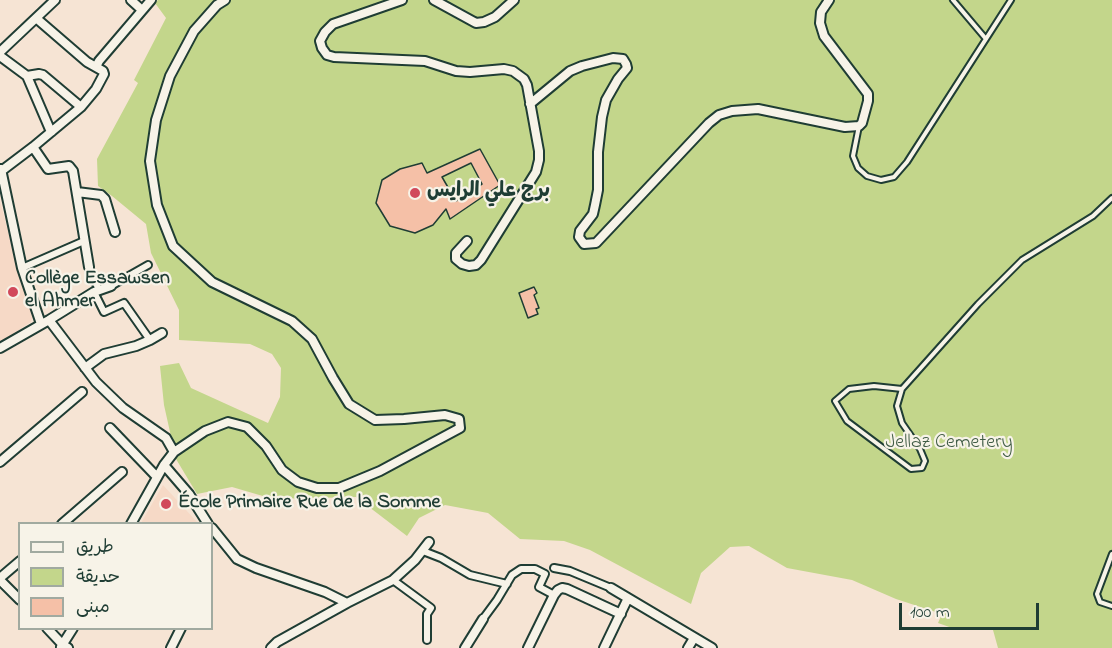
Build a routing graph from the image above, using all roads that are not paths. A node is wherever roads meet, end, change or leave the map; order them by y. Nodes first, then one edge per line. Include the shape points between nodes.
1 (55, 0) edge
2 (130, 0) edge
3 (151, 0) edge
4 (225, 0) edge
5 (402, 0) edge
6 (434, 0) edge
7 (514, 0) edge
8 (829, 0) edge
9 (953, 0) edge
10 (1011, 0) edge
11 (142, 10) junction
12 (36, 18) junction
13 (986, 39) junction
14 (0, 54) edge
15 (96, 67) junction
16 (27, 76) junction
17 (530, 104) junction
18 (81, 107) junction
19 (859, 126) junction
20 (51, 132) junction
21 (33, 147) junction
22 (1, 169) edge
23 (77, 192) junction
24 (1112, 198) edge
25 (115, 232) dead end
26 (467, 240) dead end
27 (84, 241) junction
28 (148, 265) dead end
29 (89, 267) joint
30 (22, 268) junction
31 (111, 286) joint
32 (97, 291) junction
33 (49, 320) junction
34 (40, 324) junction
35 (162, 333) dead end
36 (150, 340) junction
37 (0, 348) edge
38 (85, 368) junction
39 (902, 389) junction
40 (82, 392) dead end
41 (110, 428) dead end
42 (174, 452) junction
43 (0, 462) edge
44 (164, 465) junction
45 (122, 472) dead end
46 (157, 477) junction
47 (64, 522) edge
48 (132, 522) edge
49 (207, 522) edge
50 (213, 529) edge
51 (429, 542) dead end
52 (423, 551) junction
53 (1112, 554) edge
54 (18, 563) edge
55 (554, 568) dead end
56 (0, 579) edge
57 (393, 580) junction
58 (507, 584) junction
59 (611, 588) joint
60 (554, 595) junction
61 (18, 598) edge
62 (628, 598) junction
63 (347, 603) junction
64 (1112, 606) edge
65 (621, 614) junction
66 (483, 619) joint
67 (49, 630) edge
68 (72, 630) edge
69 (181, 630) edge
70 (694, 638) junction
71 (428, 640) dead end
72 (64, 647) edge
73 (171, 648) edge
74 (271, 648) edge
75 (465, 648) edge
76 (528, 648) edge
77 (604, 648) edge
78 (688, 648) edge
79 (712, 648) edge

1 - 12 street
2 - 11 street
3 - 11 street
4 - 42 street via 194,31 170,76 156,120 150,161 157,205 173,246 212,282 292,321 312,339 349,404 375,420 445,415 459,418 460,428 339,488 317,488 298,482 282,470 248,427 228,422 205,431
5 - 17 street via 333,24 320,40 322,48 334,57 425,61 456,71 513,71 524,79
6 - 7 street via 476,23 495,17
8 - 19 street via 821,12 824,36 868,94
9 - 13 lane
10 - 13 lane
11 - 15 street
12 - 14 street
12 - 15 street
13 - 19 lane via 894,177 881,180 858,168 854,156
14 - 16 street
15 - 18 street via 104,77
16 - 18 street via 43,75
16 - 20 street
17 - 19 street via 570,71 613,58 623,59 626,64 606,100 602,117 598,190 593,214 580,231 584,244 596,243 719,115 758,109 845,127
17 - 26 street via 539,151 536,172 476,265 462,264 456,259 456,253
18 - 20 street
20 - 21 street
21 - 22 street
21 - 23 street via 48,169 71,168
22 - 30 street
23 - 25 street via 101,195
23 - 27 street
24 - 39 lane via 1093,216 1022,260
27 - 29 street
27 - 30 street
28 - 31 street
29 - 32 street
30 - 34 street
31 - 32 street
32 - 33 street
32 - 36 street via 104,312 124,303
33 - 34 street
33 - 38 street
34 - 37 street
35 - 36 street
36 - 38 street via 104,354
38 - 42 street via 116,403 166,438
39 - 39 lane via 849,389 835,401 848,421 911,469 922,468 925,461 902,423 897,406
40 - 43 street
41 - 46 street
42 - 44 street
44 - 46 street
44 - 49 street
45 - 47 street
46 - 48 street
50 - 63 street via 237,559
51 - 52 street
52 - 57 street
52 - 58 street via 470,575
53 - 64 lane via 1097,594 1100,602
54 - 56 street
55 - 59 street
56 - 61 street
57 - 63 street
57 - 71 street via 431,608 427,614
58 - 60 street via 521,569 535,569 544,574 539,587
58 - 66 street
59 - 62 street
60 - 65 street via 562,588 567,589
60 - 76 street
62 - 65 street
62 - 70 street
63 - 74 street
65 - 77 street
66 - 75 street
67 - 72 street
68 - 72 street
69 - 73 street
70 - 78 street
70 - 79 street

